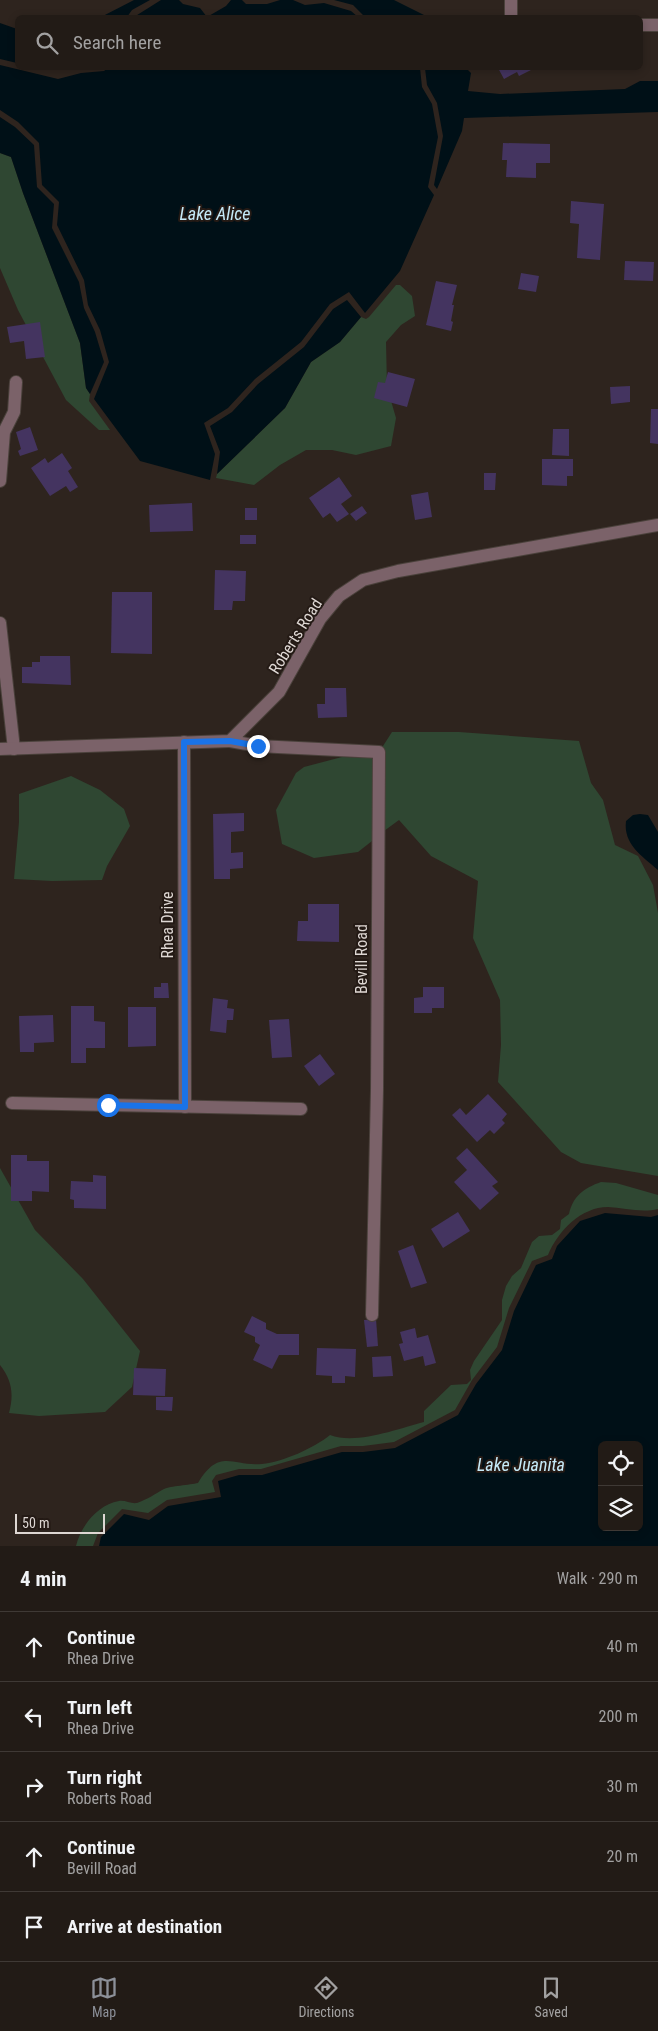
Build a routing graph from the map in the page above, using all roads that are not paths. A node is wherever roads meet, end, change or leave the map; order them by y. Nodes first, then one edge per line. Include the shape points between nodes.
1 (511, 0) edge
2 (511, 15) edge
3 (643, 25) edge
4 (658, 25) edge
5 (16, 382) dead end
6 (0, 481) edge
7 (658, 525) edge
8 (0, 623) edge
9 (230, 741) junction
10 (184, 742) junction
11 (0, 749) edge
12 (14, 749) junction
13 (12, 1103) dead end
14 (185, 1107) junction
15 (301, 1109) dead end
16 (372, 1315) dead end

1 - 2 street
3 - 4 street
5 - 6 street via 14,412 4,432
7 - 9 street, Roberts Road via 363,580 339,596 320,619 279,692
8 - 12 street
9 - 10 street
9 - 16 street, Bevill Road via 258,746 379,752
10 - 12 street
10 - 14 street, Rhea Drive
11 - 12 street
13 - 14 street
14 - 15 street

